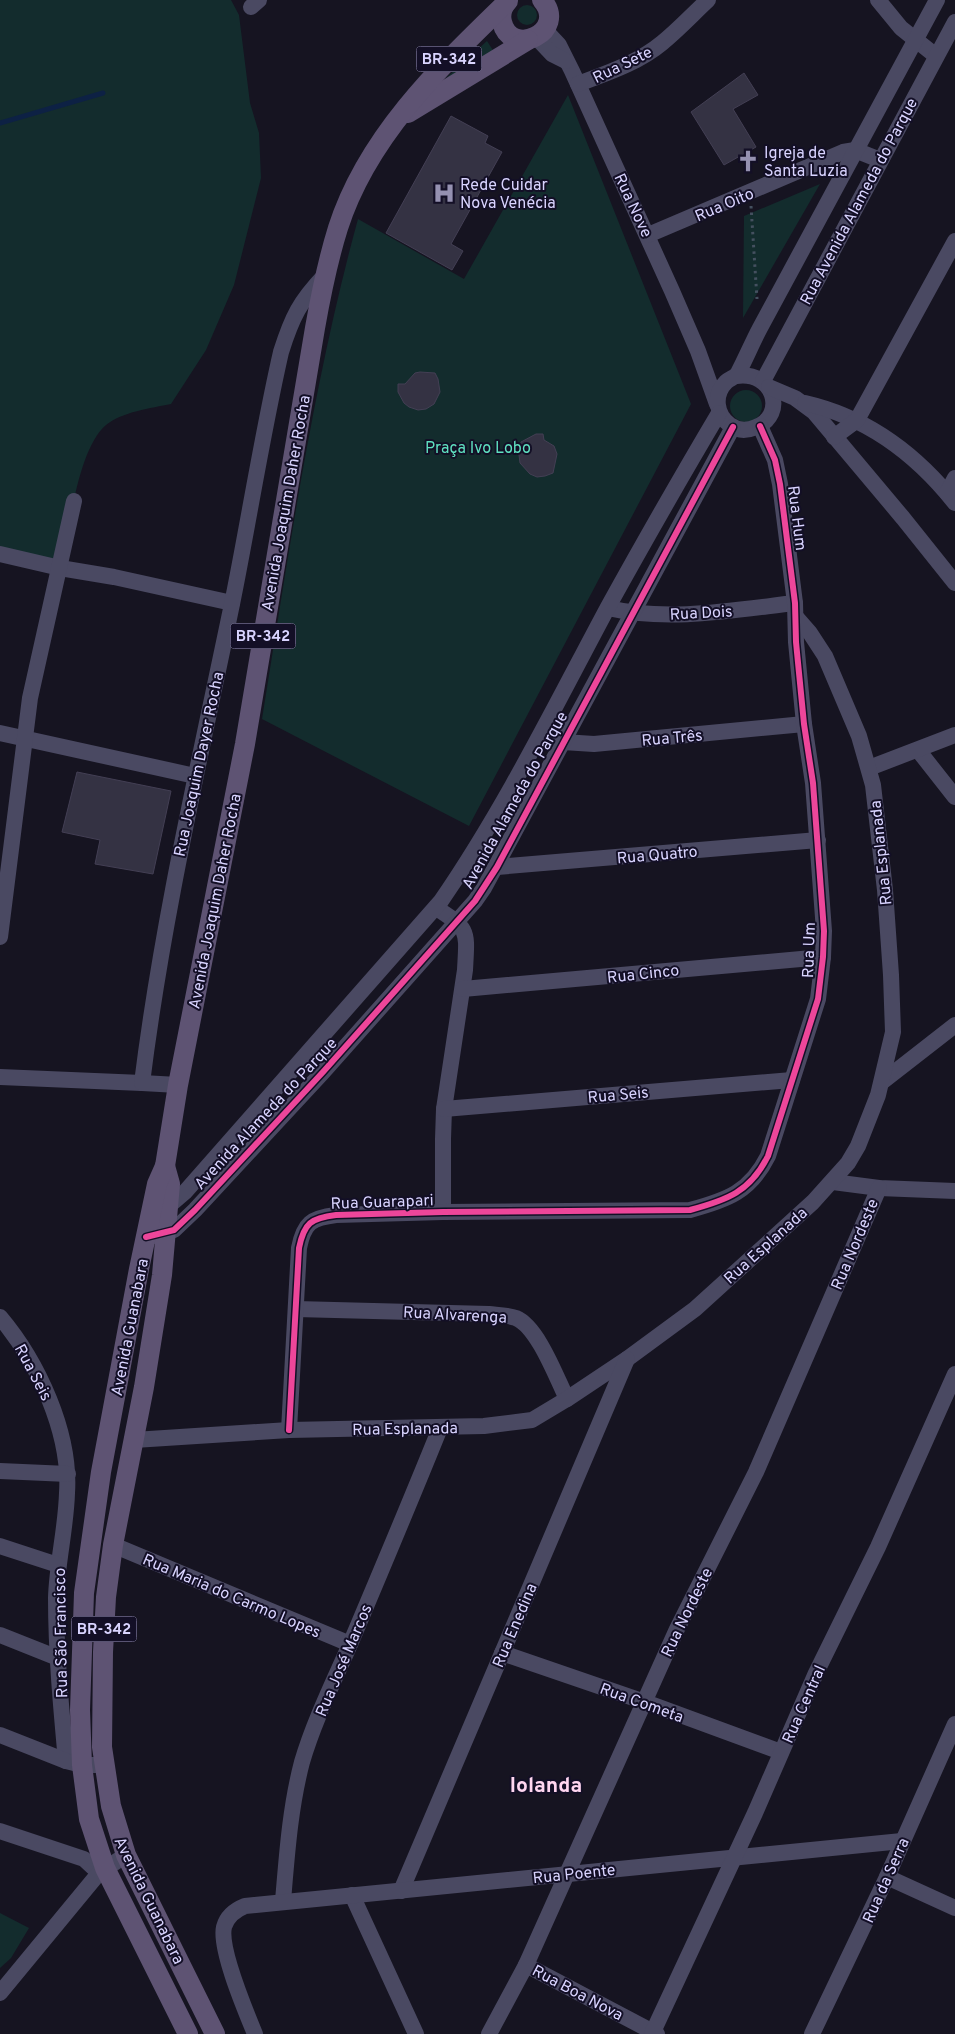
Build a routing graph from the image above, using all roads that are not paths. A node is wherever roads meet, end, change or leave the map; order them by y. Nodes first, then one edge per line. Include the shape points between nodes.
1 (708, 0) edge
2 (878, 0) edge
3 (937, 0) edge
4 (545, 1) edge
5 (506, 2) edge
6 (955, 22) edge
7 (537, 36) junction
8 (915, 40) junction
9 (936, 56) junction
10 (578, 84) junction
11 (397, 119) junction
12 (855, 150) junction
13 (880, 160) junction
14 (648, 235) junction
15 (955, 241) edge
16 (325, 275) junction
17 (698, 351) junction
18 (732, 378) junction
19 (766, 384) junction
20 (802, 402) junction
21 (718, 408) junction
22 (771, 414) junction
23 (857, 420) junction
24 (760, 426) junction
25 (733, 427) junction
26 (834, 437) junction
27 (955, 478) edge
28 (951, 498) edge
29 (74, 501) dead end
30 (0, 554) edge
31 (60, 568) junction
32 (955, 583) edge
33 (232, 603) junction
34 (608, 608) junction
35 (795, 610) junction
36 (632, 614) junction
37 (826, 656) junction
38 (798, 662) junction
39 (804, 724) junction
40 (0, 733) edge
41 (542, 735) junction
42 (955, 735) edge
43 (26, 739) junction
44 (563, 742) junction
45 (918, 750) junction
46 (869, 768) junction
47 (195, 776) junction
48 (955, 797) edge
49 (818, 840) junction
50 (497, 866) junction
51 (436, 908) junction
52 (457, 921) junction
53 (0, 937) edge
54 (824, 957) junction
55 (462, 989) junction
56 (955, 1026) edge
57 (0, 1077) edge
58 (792, 1080) junction
59 (882, 1082) junction
60 (142, 1083) junction
61 (178, 1086) junction
62 (444, 1109) junction
63 (165, 1166) joint
64 (833, 1182) junction
65 (878, 1188) junction
66 (955, 1191) edge
67 (161, 1206) junction
68 (667, 1211) joint
69 (443, 1212) junction
70 (167, 1233) junction
71 (146, 1237) junction
72 (296, 1308) junction
73 (0, 1316) edge
74 (627, 1359) junction
75 (955, 1374) edge
76 (567, 1400) junction
77 (440, 1428) junction
78 (61, 1430) joint
79 (289, 1430) junction
80 (134, 1440) junction
81 (0, 1471) edge
82 (68, 1474) junction
83 (113, 1545) junction
84 (0, 1546) edge
85 (58, 1565) junction
86 (0, 1635) edge
87 (350, 1644) junction
88 (502, 1653) junction
89 (58, 1658) junction
90 (645, 1702) junction
91 (955, 1724) edge
92 (0, 1735) edge
93 (781, 1752) junction
94 (74, 1763) junction
95 (104, 1765) junction
96 (0, 1831) edge
97 (902, 1841) junction
98 (126, 1855) junction
99 (732, 1858) junction
100 (102, 1870) junction
101 (567, 1874) junction
102 (888, 1877) junction
103 (401, 1891) junction
104 (352, 1895) junction
105 (283, 1901) junction
106 (955, 1908) edge
107 (526, 1964) junction
108 (0, 1993) edge
109 (654, 2033) edge
110 (188, 2034) edge
111 (216, 2034) edge
112 (255, 2034) edge
113 (416, 2034) edge
114 (489, 2034) edge
115 (812, 2034) edge

1 - 10 street, Rua Sete via 662,43 643,56
2 - 8 street
3 - 8 street, Avenida Alameda do Parque
4 - 7 main road via 549,19
5 - 7 main road, Avenida Joaquim Daher Rocha / BR-342 via 502,11 503,26 514,38
5 - 11 main road, Avenida Joaquim Daher Rocha / BR-342 via 441,66
6 - 9 street, Rua Avenida Alameda do Parque
7 - 10 street, Rua Nove via 552,54 566,61
7 - 11 main road, Avenida Joaquim Daher Rocha / BR-342
8 - 9 street
8 - 12 street, Avenida Alameda do Parque
9 - 13 street, Rua Avenida Alameda do Parque
10 - 14 street, Rua Nove
11 - 16 main road, Avenida Joaquim Daher Rocha / BR-342 via 349,199
12 - 13 street
12 - 14 street, Rua Oito
12 - 18 street, Avenida Alameda do Parque
13 - 19 street, Rua Avenida Alameda do Parque
14 - 17 street, Rua Nove
15 - 23 street
16 - 33 street, Rua Joaquim Dayer Rocha via 299,306 281,352
16 - 61 main road, Avenida Joaquim Daher Rocha / BR-342 via 245,744
17 - 18 street
17 - 21 street
18 - 19 street via 746,374
18 - 21 street, Avenida Alameda do Parque via 718,395
19 - 20 street
19 - 22 street via 772,396
20 - 22 street via 780,407
20 - 23 street
20 - 26 street
21 - 25 street via 725,421
21 - 34 street, Avenida Alameda do Parque
22 - 24 street
23 - 26 street
23 - 28 street via 918,463
24 - 25 street via 750,430
24 - 35 street, Rua Hum via 775,460 780,484
25 - 36 street, Avenida Alameda do Parque
26 - 32 street
27 - 28 street
29 - 31 street
30 - 31 street
31 - 33 street
31 - 43 street via 30,698
33 - 47 street, Rua Joaquim Dayer Rocha
34 - 36 street, Rua Dois
34 - 41 street, Avenida Alameda do Parque
35 - 36 street, Rua Dois
35 - 37 street, Rua Esplanada
35 - 38 street, Rua Um
36 - 44 street, Avenida Alameda do Parque
37 - 38 street
37 - 46 street, Rua Esplanada
38 - 39 street, Rua Um
39 - 44 street, Rua Três via 594,744
39 - 49 street, Rua Um
40 - 43 street
41 - 44 street, Rua Três
41 - 51 street, Avenida Alameda do Parque via 464,868
42 - 45 street
43 - 47 street
43 - 53 street
44 - 50 street, Avenida Alameda do Parque
45 - 46 street
45 - 48 street
46 - 59 street, Rua Esplanada via 885,890 891,975 893,1032
47 - 60 street, Rua Joaquim Dayer Rocha via 170,897
49 - 50 street, Rua Quatro
49 - 54 street, Rua Um
50 - 52 street, Avenida Alameda do Parque
51 - 52 street
51 - 67 street, Avenida Alameda do Parque via 186,1192
52 - 55 street via 465,936 466,963
52 - 70 street, Avenida Alameda do Parque via 236,1166 181,1224
54 - 55 street, Rua Cinco
54 - 58 street, Rua Um via 818,999
55 - 62 street
56 - 59 street
57 - 60 street
58 - 62 street, Rua Seis
58 - 68 street, Rua Um via 768,1156 748,1185 713,1204
59 - 64 street, Rua Esplanada via 858,1146
60 - 61 street
61 - 63 main road, Avenida Joaquim Daher Rocha / BR-342
62 - 69 street
63 - 67 main road, Avenida Guanabara / BR-342 via 170,1184
64 - 65 street
64 - 74 street, Rua Esplanada via 694,1308
65 - 66 street
65 - 90 street, Rua Nordeste via 756,1472 677,1629
67 - 70 main road, Avenida Guanabara / BR-342
67 - 71 main road, Avenida Guanabara / BR-342
68 - 69 street, Rua Guarapari
69 - 72 street, Rua Guarapari via 336,1215 313,1221 305,1227 299,1248
70 - 71 street, Avenida Alameda do Parque
70 - 80 main road, Avenida Guanabara / BR-342 via 155,1325
71 - 94 main road, Avenida Guanabara / BR-342 via 87,1560 80,1653 80,1710
72 - 76 street, Rua Alvarenga via 489,1314 516,1318 536,1338
72 - 79 street, Rua Guarapari
73 - 78 street, Rua Seis via 25,1352
74 - 76 street, Rua Esplanada
74 - 88 street, Rua Enedina
75 - 93 street, Rua Central
76 - 77 street, Rua Esplanada via 532,1420 519,1423
77 - 79 street, Rua Esplanada
77 - 87 street, Rua José Marcos
78 - 82 street, Rua São Francisco
79 - 80 street, Rua Esplanada
80 - 83 main road, Avenida Guanabara / BR-342
81 - 82 street
82 - 85 street, Rua São Francisco
83 - 87 street, Rua Maria do Carmo Lopes
83 - 95 main road, Avenida Guanabara / BR-342 via 104,1629
84 - 85 street
85 - 89 street, Rua São Francisco
86 - 89 street
87 - 105 street, Rua José Marcos via 303,1760 287,1845
88 - 90 street, Rua Cometa
88 - 103 street, Rua Enedina
89 - 94 street, Rua São Francisco
90 - 93 street, Rua Cometa
90 - 101 street, Rua Nordeste
91 - 97 street, Rua da Serra
92 - 94 street
93 - 99 street, Rua Central
94 - 95 street
94 - 100 main road, Avenida Guanabara / BR-342
95 - 98 main road, Avenida Guanabara / BR-342 via 111,1806
96 - 100 street via 84,1859
97 - 99 street, Rua Poente
97 - 102 street, Rua da Serra
98 - 100 street
98 - 111 main road, Avenida Guanabara / BR-342
99 - 101 street, Rua Poente
99 - 109 street, Rua Central
100 - 108 street
100 - 110 main road, Avenida Guanabara / BR-342
101 - 103 street, Rua Poente
101 - 107 street, Rua Nordeste
102 - 106 street
102 - 115 street, Rua da Serra
103 - 104 street, Rua Poente
104 - 105 street, Rua Poente
104 - 113 street
105 - 112 street, Rua Poente via 245,1906 230,1915 224,1928 226,1952
107 - 109 street, Rua Boa Nova
107 - 114 street, Rua Nordeste

